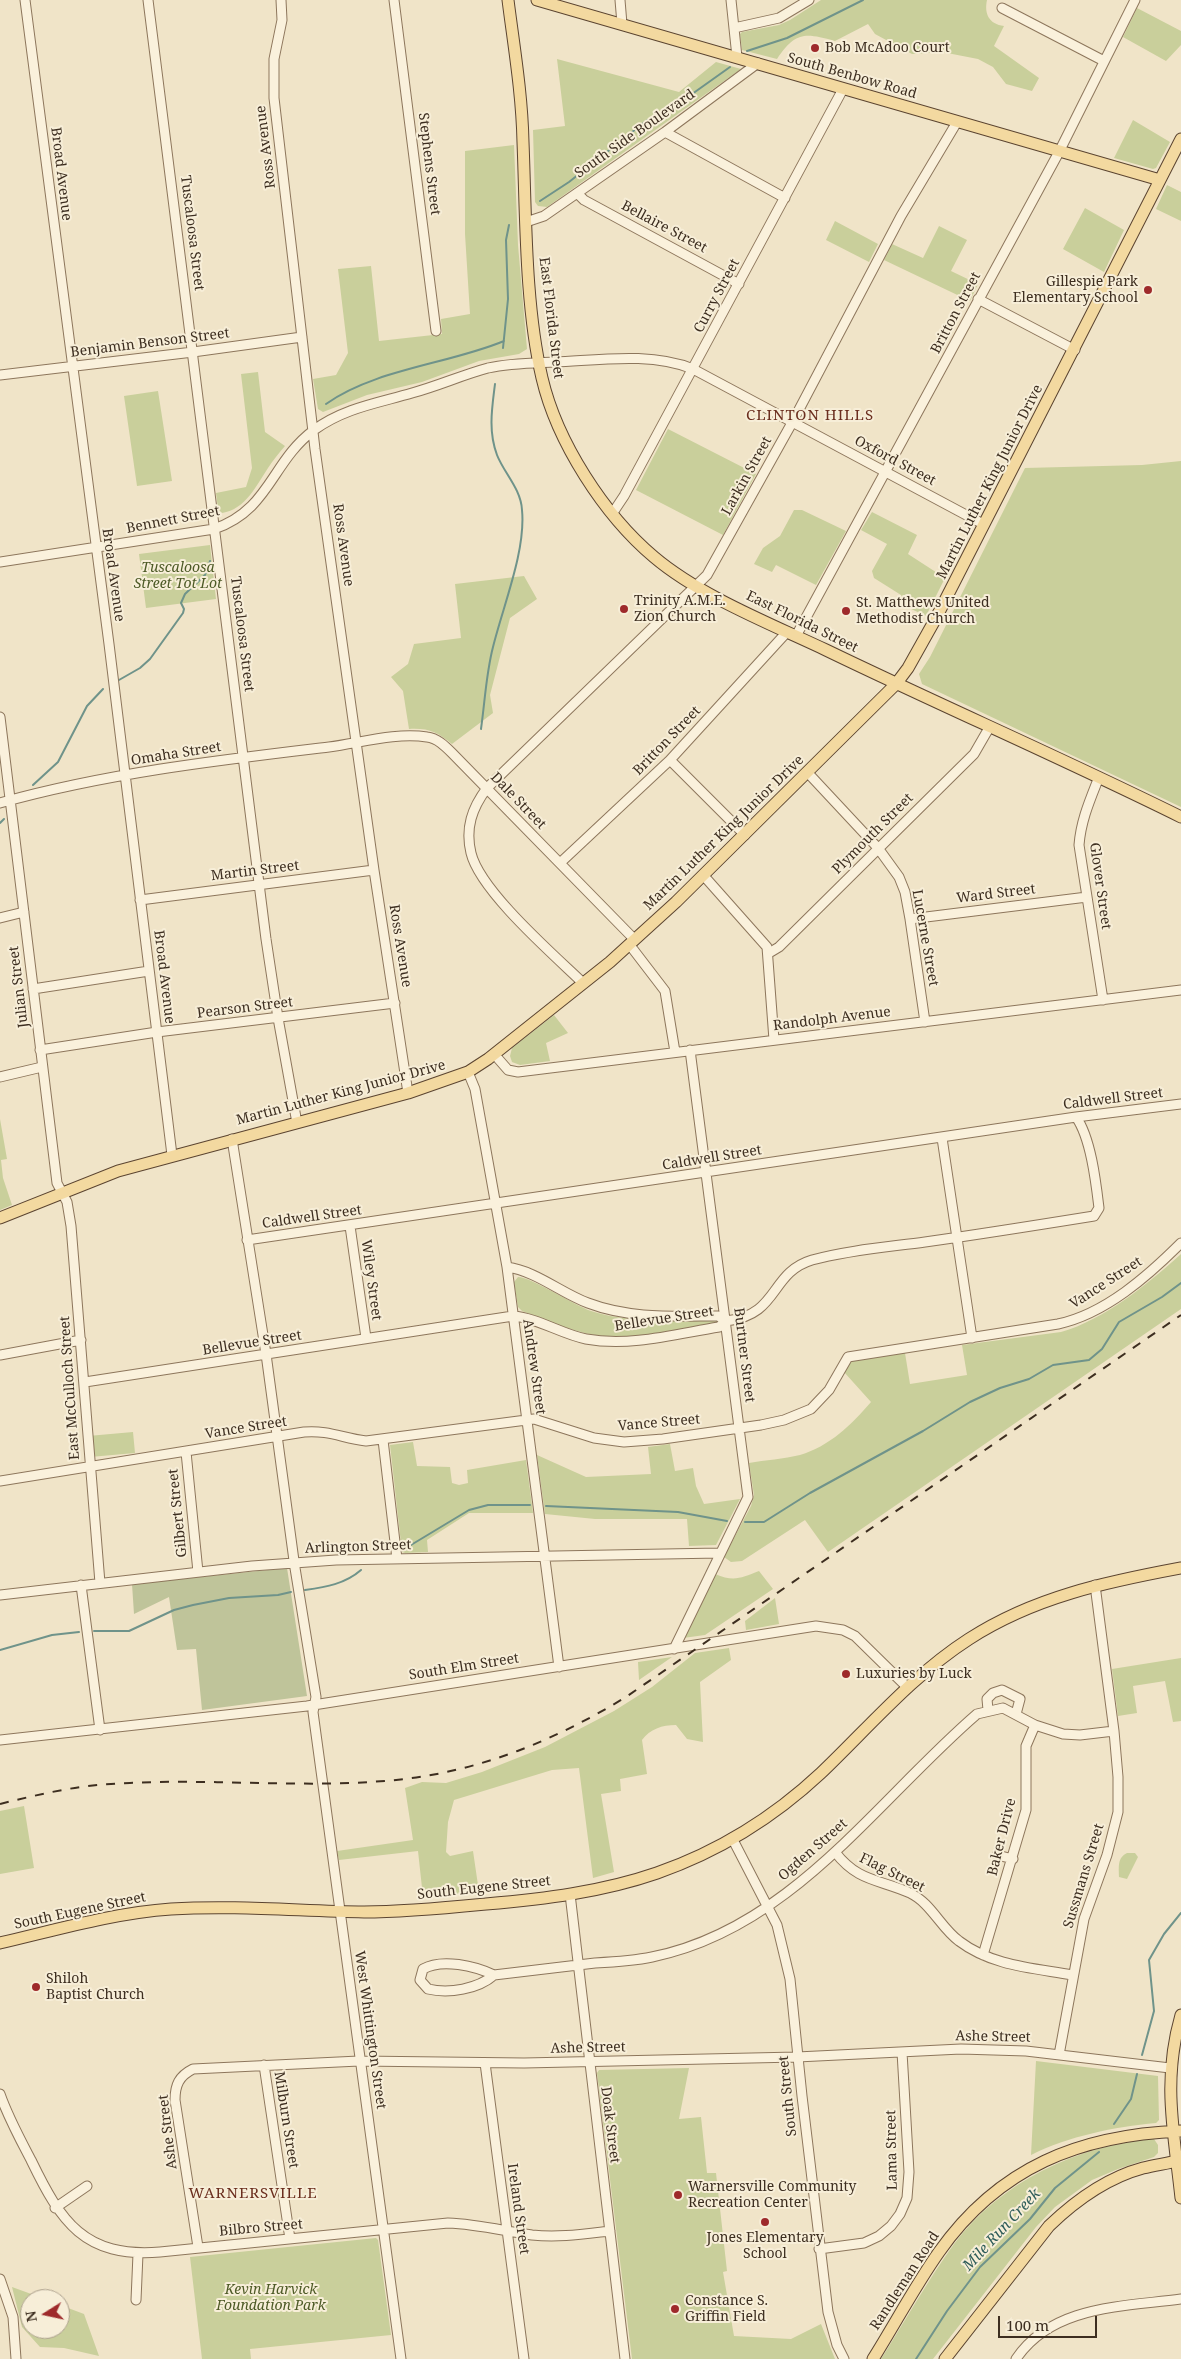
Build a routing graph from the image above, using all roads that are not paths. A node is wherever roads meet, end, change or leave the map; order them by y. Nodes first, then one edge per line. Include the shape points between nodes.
1 (25, 0) edge
2 (148, 0) edge
3 (281, 0) edge
4 (394, 0) edge
5 (508, 0) edge
6 (537, 0) edge
7 (620, 0) edge
8 (731, 0) edge
9 (810, 0) edge
10 (1135, 0) edge
11 (1002, 8) dead end
12 (622, 24) junction
13 (734, 28) junction
14 (738, 57) junction
15 (1104, 61) junction
16 (758, 63) junction
17 (843, 89) junction
18 (957, 122) junction
19 (665, 132) junction
20 (1181, 139) edge
21 (1059, 152) junction
22 (1160, 180) junction
23 (577, 193) junction
24 (786, 198) junction
25 (526, 222) junction
26 (739, 284) junction
27 (978, 299) junction
28 (436, 331) dead end
29 (302, 337) junction
30 (1075, 350) junction
31 (193, 352) junction
32 (539, 363) junction
33 (72, 366) junction
34 (694, 369) junction
35 (0, 375) edge
36 (793, 421) junction
37 (313, 430) junction
38 (886, 472) junction
39 (612, 514) junction
40 (983, 524) junction
41 (214, 529) junction
42 (95, 548) junction
43 (0, 562) edge
44 (696, 587) junction
45 (792, 634) junction
46 (896, 684) junction
47 (0, 717) edge
48 (989, 728) junction
49 (358, 744) junction
50 (244, 758) junction
51 (670, 760) junction
52 (808, 773) junction
53 (124, 776) junction
54 (1099, 777) junction
55 (487, 788) junction
56 (10, 800) junction
57 (0, 803) edge
58 (1181, 817) edge
59 (745, 836) junction
60 (878, 848) junction
61 (560, 863) junction
62 (374, 870) junction
63 (704, 876) junction
64 (259, 885) junction
65 (1087, 897) junction
66 (140, 900) junction
67 (24, 912) junction
68 (0, 918) edge
69 (910, 919) junction
70 (632, 942) junction
71 (768, 953) junction
72 (150, 971) junction
73 (583, 983) junction
74 (33, 989) junction
75 (1181, 990) edge
76 (1102, 1000) junction
77 (395, 1002) junction
78 (278, 1018) junction
79 (925, 1022) junction
80 (157, 1032) junction
81 (774, 1040) junction
82 (40, 1050) junction
83 (690, 1050) junction
84 (675, 1052) junction
85 (494, 1054) junction
86 (42, 1068) junction
87 (468, 1072) junction
88 (0, 1077) edge
89 (408, 1093) junction
90 (1181, 1104) edge
91 (1076, 1117) junction
92 (297, 1123) junction
93 (942, 1138) junction
94 (232, 1139) junction
95 (172, 1155) junction
96 (705, 1173) junction
97 (62, 1192) junction
98 (496, 1204) junction
99 (0, 1218) edge
100 (350, 1226) junction
101 (958, 1237) junction
102 (247, 1240) junction
103 (1181, 1243) edge
104 (507, 1267) junction
105 (513, 1316) junction
106 (726, 1320) junction
107 (366, 1338) junction
108 (972, 1338) junction
109 (81, 1340) junction
110 (266, 1354) junction
111 (0, 1355) edge
112 (85, 1382) junction
113 (527, 1419) junction
114 (740, 1428) junction
115 (278, 1437) junction
116 (383, 1440) junction
117 (186, 1452) junction
118 (90, 1466) junction
119 (0, 1481) edge
120 (719, 1553) junction
121 (544, 1555) junction
122 (396, 1559) junction
123 (295, 1563) junction
124 (1181, 1568) edge
125 (198, 1572) junction
126 (100, 1583) junction
127 (81, 1585) junction
128 (1096, 1585) junction
129 (0, 1596) edge
130 (674, 1649) junction
131 (559, 1667) junction
132 (908, 1688) junction
133 (314, 1704) junction
134 (988, 1710) junction
135 (1016, 1714) junction
136 (1035, 1725) junction
137 (100, 1730) junction
138 (1114, 1731) junction
139 (0, 1740) edge
140 (732, 1838) junction
141 (834, 1852) junction
142 (996, 1855) dead end
143 (1012, 1859) junction
144 (570, 1894) junction
145 (767, 1907) junction
146 (339, 1911) junction
147 (0, 1943) edge
148 (983, 1956) junction
149 (578, 1965) junction
150 (494, 1975) junction
151 (1072, 1975) junction
152 (1181, 2015) edge
153 (902, 2052) junction
154 (1059, 2055) junction
155 (797, 2058) junction
156 (359, 2061) junction
157 (588, 2062) junction
158 (485, 2063) junction
159 (264, 2065) junction
160 (1170, 2068) junction
161 (0, 2094) edge
162 (1177, 2131) edge
163 (1179, 2160) edge
164 (87, 2186) dead end
165 (1181, 2198) edge
166 (55, 2208) junction
167 (385, 2230) junction
168 (506, 2230) junction
169 (610, 2230) junction
170 (290, 2239) junction
171 (198, 2247) junction
172 (820, 2249) junction
173 (138, 2254) junction
174 (0, 2279) edge
175 (1181, 2299) edge
176 (136, 2300) dead end
177 (16, 2359) edge
178 (401, 2359) edge
179 (524, 2359) edge
180 (625, 2359) edge
181 (844, 2359) edge
182 (872, 2359) edge
183 (945, 2359) edge
184 (1016, 2359) edge

1 - 33 street, Broad Avenue
2 - 31 street, Tuscaloosa Street
3 - 29 street, Ross Avenue via 282,20 274,59 274,98
4 - 28 street, Stephens Street
5 - 25 main road, East Florida Street via 522,122
6 - 12 main road, South Benbow Road
7 - 12 street
8 - 13 street
9 - 13 street via 779,18
10 - 15 street, Britton Street
11 - 15 street
12 - 14 main road, South Benbow Road
13 - 14 street
14 - 16 main road, South Benbow Road
15 - 21 street, Britton Street
16 - 17 main road, South Benbow Road
16 - 19 street, South Side Boulevard
17 - 18 main road, South Benbow Road
17 - 24 street, Curry Street
18 - 21 main road, South Benbow Road
18 - 36 street, Larkin Street via 901,216
19 - 23 street, South Side Boulevard
19 - 24 street
20 - 22 main road, Martin Luther King Junior Drive
21 - 22 main road, South Benbow Road
21 - 27 street, Britton Street
22 - 30 main road, Martin Luther King Junior Drive
23 - 25 street, South Side Boulevard via 544,216
23 - 26 street, Bellaire Street via 584,200
24 - 26 street, Curry Street
25 - 32 main road, East Florida Street
26 - 34 street, Curry Street
27 - 30 street
27 - 38 street, Britton Street
29 - 31 street, Benjamin Benson Street
29 - 37 street, Ross Avenue
30 - 40 main road, Martin Luther King Junior Drive
31 - 33 street, Benjamin Benson Street
31 - 41 street, Tuscaloosa Street
32 - 34 street, Oxford Street via 657,360
32 - 37 street, Bennett Street via 504,365 480,371 350,410
32 - 39 main road, East Florida Street via 551,407 572,451
33 - 35 street, Benjamin Benson Street
33 - 42 street, Broad Avenue
34 - 36 street, Oxford Street
34 - 39 street, Curry Street
36 - 38 street, Oxford Street
36 - 44 street, Larkin Street via 707,575
37 - 41 street, Bennett Street via 286,458 257,502 241,516
37 - 49 street, Ross Avenue
38 - 40 street, Oxford Street
38 - 45 street, Britton Street
39 - 44 main road, East Florida Street via 652,556
40 - 46 main road, Martin Luther King Junior Drive via 931,629
41 - 42 street, Bennett Street
41 - 50 street, Tuscaloosa Street
42 - 43 street, Bennett Street
42 - 53 street, Broad Avenue
44 - 45 main road, East Florida Street
44 - 55 street, Larkin Street
45 - 46 main road, East Florida Street
45 - 51 street, Britton Street
46 - 48 main road, East Florida Street
46 - 52 main road, Martin Luther King Junior Drive
47 - 56 street, Julian Street
48 - 54 main road, East Florida Street
48 - 60 street, Plymouth Street via 974,754
49 - 50 street, Omaha Street
49 - 55 street, Dale Street via 430,737 439,741
49 - 62 street, Ross Avenue
50 - 53 street, Omaha Street
50 - 64 street, Tuscaloosa Street
51 - 59 street
51 - 61 street, Britton Street
52 - 59 main road, Martin Luther King Junior Drive
52 - 60 street, Lucerne Street
53 - 56 street, Omaha Street
53 - 66 street, Broad Avenue
54 - 58 main road, East Florida Street
54 - 65 street, Glover Street via 1080,827 1079,845
55 - 61 street, Dale Street
55 - 73 street, Larkin Street via 470,821 469,844 476,867 518,920
56 - 57 street, Omaha Street
56 - 67 street, Julian Street
59 - 63 main road, Martin Luther King Junior Drive
60 - 69 street, Lucerne Street via 899,877
60 - 71 street, Plymouth Street via 779,947
61 - 70 street, Dale Street
62 - 64 street, Martin Street
62 - 77 street, Ross Avenue
63 - 70 main road, Martin Luther King Junior Drive
63 - 71 street via 764,943
64 - 66 street, Martin Street
64 - 78 street, Tuscaloosa Street
65 - 69 street, Ward Street
65 - 76 street, Glover Street
66 - 72 street, Broad Avenue
67 - 68 street
67 - 74 street, Julian Street
69 - 79 street, Lucerne Street
70 - 73 main road, Martin Luther King Junior Drive
70 - 84 street, Dale Street via 665,991
71 - 81 street
72 - 74 street
72 - 80 street, Broad Avenue
73 - 85 main road, Martin Luther King Junior Drive
74 - 82 street, Julian Street
75 - 76 street, Randolph Avenue
76 - 79 street, Randolph Avenue
77 - 78 street, Pearson Street
77 - 89 street, Ross Avenue
78 - 80 street, Pearson Street
78 - 92 street, Tuscaloosa Street
79 - 81 street, Randolph Avenue
80 - 82 street, Pearson Street
80 - 95 street, Broad Avenue
81 - 83 street, Randolph Avenue
82 - 86 street, Julian Street
83 - 84 street, Randolph Avenue
83 - 96 street, Burtner Street
84 - 85 street, Randolph Avenue via 518,1072 508,1070
85 - 87 main road, Martin Luther King Junior Drive
86 - 88 street
86 - 97 street, Julian Street via 57,1183
87 - 89 main road, Martin Luther King Junior Drive
87 - 98 street, Andrew Street
89 - 92 main road, Martin Luther King Junior Drive
90 - 91 street, Caldwell Street
91 - 93 street, Caldwell Street
91 - 101 street, Bellevue Street via 1081,1124 1096,1190 1099,1208 1094,1216
92 - 94 main road, Martin Luther King Junior Drive
93 - 96 street, Caldwell Street
93 - 101 street
94 - 95 main road, Martin Luther King Junior Drive
94 - 102 street, West Whittington Street
95 - 97 main road, Martin Luther King Junior Drive
96 - 98 street, Caldwell Street
96 - 106 street, Burtner Street
97 - 99 main road, Martin Luther King Junior Drive
97 - 109 street, East McCulloch Street via 68,1202
98 - 100 street, Caldwell Street
98 - 104 street, Andrew Street
100 - 102 street, Caldwell Street
100 - 107 street, Wiley Street
101 - 106 street, Bellevue Street via 811,1260 784,1277 765,1305 754,1313
101 - 108 street
102 - 110 street, West Whittington Street
103 - 108 street, Vance Street via 1164,1261 1125,1291 1087,1315 1058,1324
104 - 105 street, Andrew Street
104 - 106 street via 521,1270 572,1297 606,1309 637,1316 718,1316
105 - 106 street, Bellevue Street via 571,1335 614,1341 719,1327
105 - 107 street, Bellevue Street
105 - 113 street, Andrew Street
106 - 114 street, Burtner Street
107 - 110 street, Bellevue Street
108 - 114 street, Vance Street via 848,1357 830,1390 811,1409 784,1420
109 - 111 street
109 - 112 street, East McCulloch Street
110 - 112 street, Bellevue Street
110 - 115 street, West Whittington Street
112 - 118 street, East McCulloch Street
113 - 114 street, Vance Street via 594,1438 624,1442
113 - 116 street, Vance Street
113 - 121 street, Andrew Street
114 - 120 street, Burtner Street via 748,1497
115 - 116 street, Vance Street via 321,1431 350,1439
115 - 117 street, Vance Street
115 - 123 street, West Whittington Street
116 - 122 street
117 - 118 street, Vance Street
117 - 125 street, Gilbert Street
118 - 119 street, Vance Street
118 - 126 street, East McCulloch Street
120 - 121 street, Arlington Street
120 - 130 street, Burtner Street
121 - 122 street, Arlington Street
121 - 131 street, Andrew Street
122 - 123 street, Arlington Street
123 - 125 street, Arlington Street
123 - 133 street, West Whittington Street via 316,1697
124 - 128 main road, South Eugene Street
125 - 126 street, Arlington Street
126 - 127 street, Arlington Street
127 - 129 street, Arlington Street
127 - 137 street
128 - 132 main road, South Eugene Street via 1032,1605 983,1630 949,1653
128 - 138 street, Sussmans Street
130 - 131 street, South Elm Street
130 - 132 street, South Elm Street via 816,1626 831,1627 855,1636
131 - 133 street, South Elm Street
132 - 140 main road, South Eugene Street via 806,1786
133 - 137 street, South Elm Street
133 - 146 street, West Whittington Street
134 - 135 street via 1003,1708
134 - 135 street via 988,1699 1002,1690 1020,1699
134 - 141 street, Ogden Street via 977,1714 963,1726
135 - 136 street
136 - 138 street via 1063,1734
136 - 143 street, Baker Drive via 1026,1746 1026,1810
137 - 139 street, South Elm Street
138 - 151 street, Sussmans Street via 1118,1812 1107,1855 1084,1919
140 - 144 main road, South Eugene Street via 658,1872 605,1888
140 - 145 street, South Street
141 - 145 street, Ogden Street
141 - 148 street, Flag Street via 853,1871 911,1894 924,1903 959,1941
142 - 143 street
143 - 148 street, Baker Drive
144 - 146 main road, South Eugene Street via 442,1909
144 - 149 street, Doak Street
145 - 149 street, Ogden Street via 736,1926 685,1947 652,1957
145 - 155 street, South Street via 777,1926 790,1979
146 - 147 main road, South Eugene Street via 228,1907 164,1910
146 - 156 street, West Whittington Street
148 - 151 street, Flag Street via 999,1962
149 - 150 street, Ogden Street
149 - 157 street, Doak Street
150 - 150 street, Ogden Street via 472,1968 438,1965 423,1970 420,1980 428,1989 452,1990 487,1981
151 - 154 street, Sussmans Street
152 - 160 main road
153 - 154 street, Ashe Street via 962,2049
153 - 155 street, Ashe Street
153 - 172 street, Lama Street via 909,2172 907,2198 900,2214 879,2236 864,2242
154 - 160 street, Ashe Street
155 - 157 street, Ashe Street
155 - 172 street, South Street
156 - 158 street, Ashe Street
156 - 159 street, Ashe Street
156 - 167 street, West Whittington Street
157 - 158 street, Ashe Street
157 - 169 street, Doak Street
158 - 168 street, Ireland Street
159 - 170 street, Milburn Street
159 - 171 street, Ashe Street via 193,2069 185,2073 175,2088
160 - 162 main road
161 - 166 street, Bilbro Street
162 - 163 main road
162 - 182 main road, Randleman Road via 1148,2132 1077,2148 1036,2165 987,2199 939,2253
163 - 165 main road
163 - 183 main road via 1142,2168 1109,2181 1064,2211
164 - 166 street
166 - 173 street, Bilbro Street via 76,2231 94,2243
167 - 168 street, Bilbro Street via 448,2223
167 - 170 street, Bilbro Street
167 - 178 street, West Whittington Street
168 - 169 street, Bilbro Street via 558,2236
168 - 179 street, Ireland Street
169 - 180 street, Doak Street
170 - 171 street, Bilbro Street
171 - 173 street, Bilbro Street
172 - 181 street, South Street via 831,2329
173 - 176 street
174 - 177 street via 13,2317
175 - 184 street via 1078,2314 1040,2332 1024,2346

